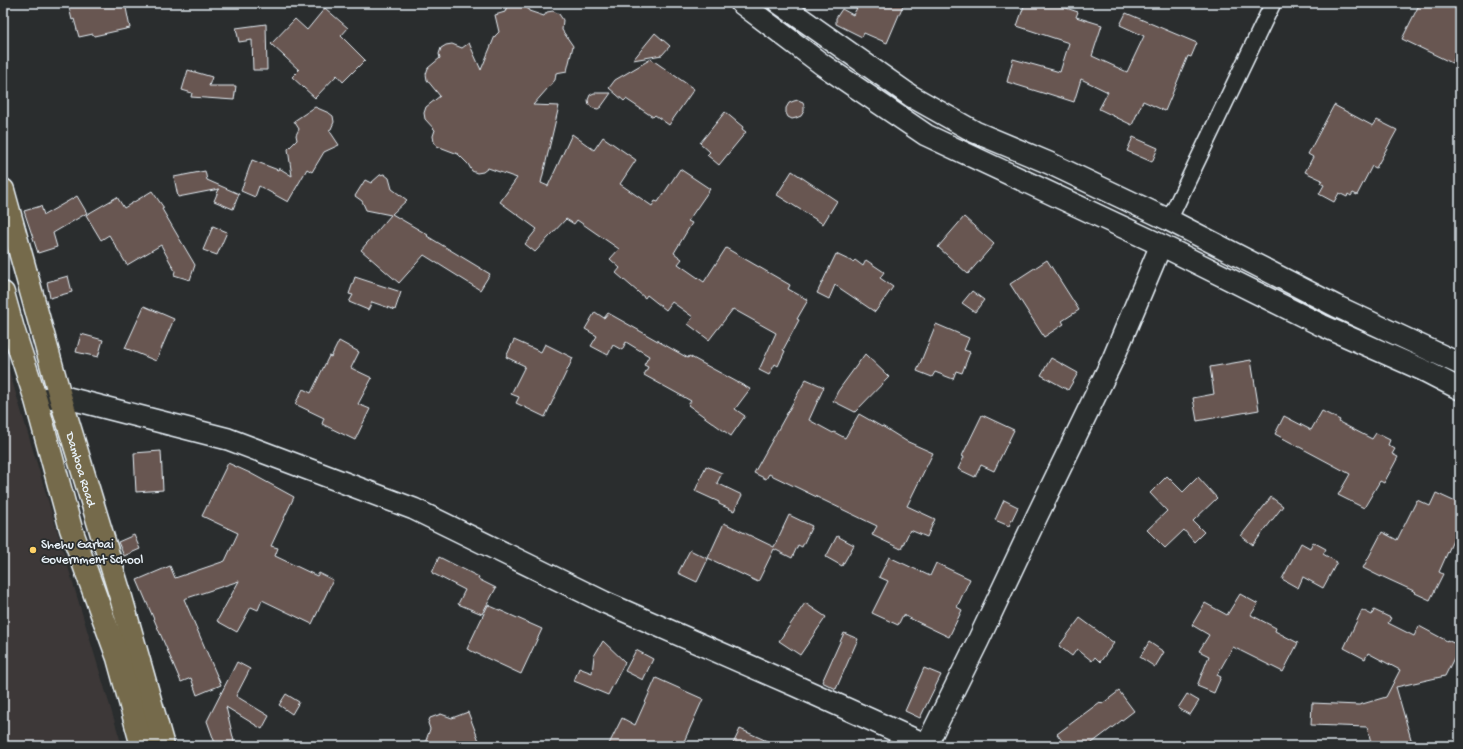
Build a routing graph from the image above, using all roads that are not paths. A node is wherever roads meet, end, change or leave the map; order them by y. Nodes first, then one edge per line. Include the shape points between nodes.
1 (741, 3) edge
2 (779, 3) edge
3 (1273, 3) edge
4 (3, 190) edge
5 (1169, 220) junction
6 (1161, 245) junction
7 (3, 294) edge
8 (1460, 364) edge
9 (1460, 389) edge
10 (60, 396) junction
11 (36, 400) junction
12 (927, 745) edge
13 (142, 746) edge
14 (163, 746) edge

1 - 6 main road via 823,65 926,135
2 - 5 main road via 905,92 975,132 1049,163
3 - 5 street
4 - 10 main road, Damboa Road
5 - 8 main road via 1336,306
6 - 9 main road via 1321,325
6 - 12 main road via 1113,359
7 - 11 main road, Damboa Road
10 - 11 main road
10 - 12 main road via 228,439 414,509 604,602
10 - 14 main road, Damboa Road
11 - 13 main road, Damboa Road via 71,529 118,658

